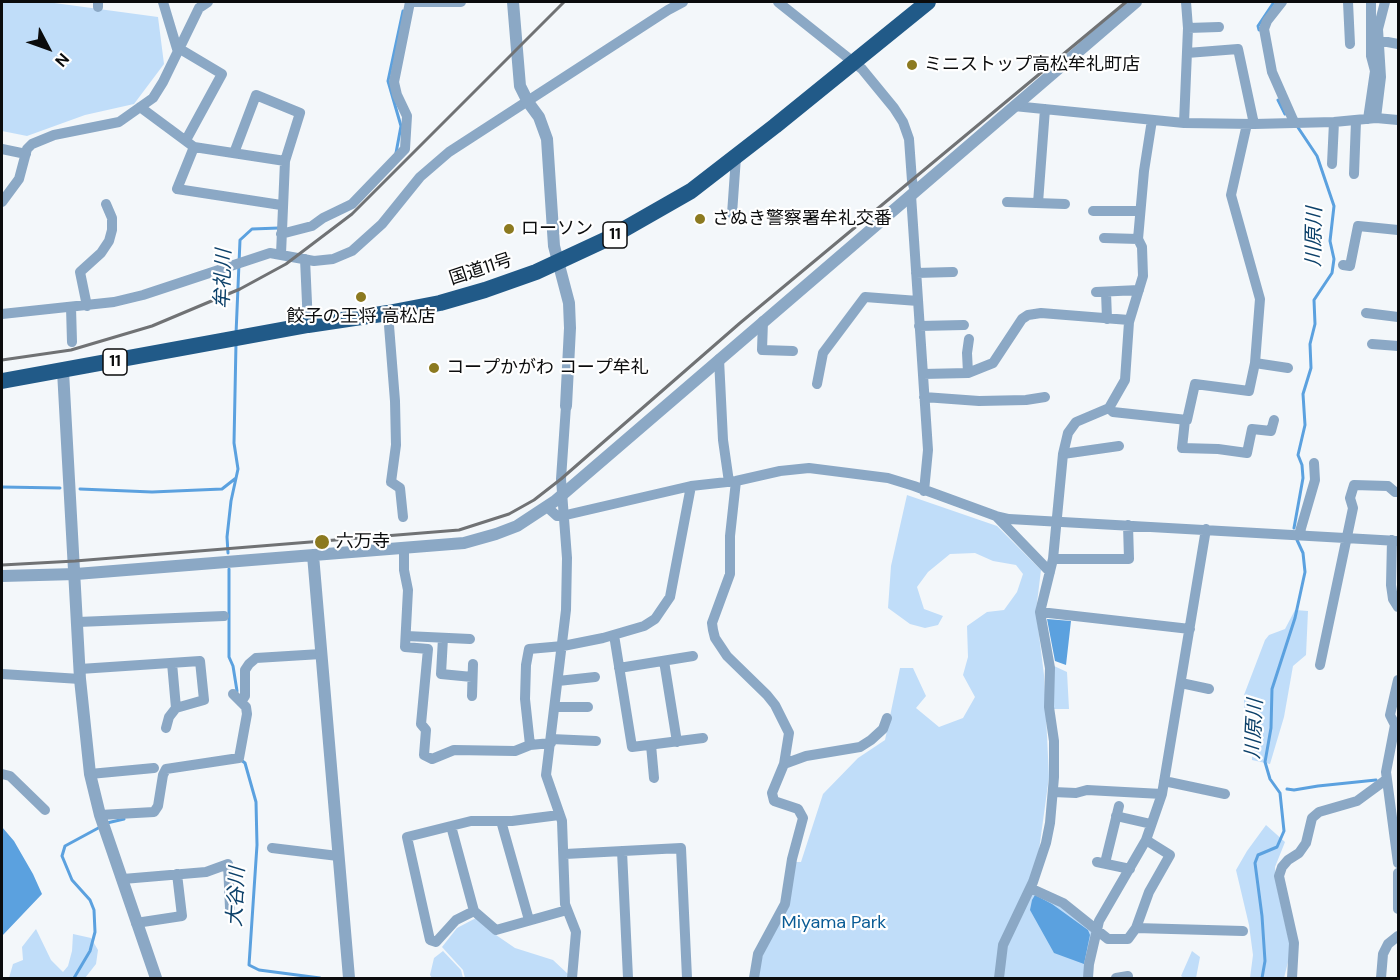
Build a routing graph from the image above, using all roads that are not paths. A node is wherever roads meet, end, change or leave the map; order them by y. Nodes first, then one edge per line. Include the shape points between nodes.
1 (163, 2) edge
2 (410, 2) edge
3 (461, 2) edge
4 (513, 2) edge
5 (683, 2) edge
6 (778, 2) edge
7 (928, 2) edge
8 (1136, 2) edge
9 (1186, 2) edge
10 (1282, 2) edge
11 (1348, 2) edge
12 (1371, 2) edge
13 (1384, 2) edge
14 (202, 4) edge
15 (1219, 27) dead end
16 (1188, 28) junction
17 (1377, 40) junction
18 (1350, 44) dead end
19 (1398, 44) edge
20 (179, 50) junction
21 (1187, 53) junction
22 (852, 62) junction
23 (528, 102) junction
24 (1014, 106) junction
25 (140, 107) junction
26 (1045, 109) junction
27 (1367, 119) junction
28 (1152, 120) junction
29 (1398, 120) edge
30 (1294, 122) junction
31 (1334, 122) junction
32 (1184, 123) junction
33 (1250, 124) junction
34 (190, 143) junction
35 (2, 149) edge
36 (234, 153) junction
37 (26, 154) junction
38 (736, 157) junction
39 (285, 160) junction
40 (1332, 164) dead end
41 (1354, 174) dead end
42 (913, 193) junction
43 (2, 202) edge
44 (1007, 202) dead end
45 (1038, 203) junction
46 (106, 204) dead end
47 (1065, 204) dead end
48 (281, 205) junction
49 (1093, 211) dead end
50 (1140, 211) junction
51 (732, 214) dead end
52 (281, 230) junction
53 (1398, 230) edge
54 (1104, 238) dead end
55 (1138, 239) junction
56 (281, 254) junction
57 (305, 259) junction
58 (558, 263) junction
59 (1343, 266) dead end
60 (953, 272) dead end
61 (916, 273) junction
62 (1139, 290) junction
63 (918, 301) junction
64 (87, 306) junction
65 (71, 307) junction
66 (1373, 311) dead end
67 (388, 313) junction
68 (2, 314) edge
69 (1398, 317) edge
70 (1107, 319) junction
71 (1129, 320) junction
72 (763, 321) junction
73 (308, 325) junction
74 (964, 325) dead end
75 (919, 326) junction
76 (969, 339) dead end
77 (72, 342) dead end
78 (1372, 344) dead end
79 (1398, 346) edge
80 (793, 351) dead end
81 (719, 358) junction
82 (1255, 363) junction
83 (1288, 368) dead end
84 (63, 371) junction
85 (968, 373) junction
86 (922, 374) junction
87 (2, 381) edge
88 (817, 384) dead end
89 (924, 397) junction
90 (1045, 397) dead end
91 (566, 406) joint
92 (1109, 408) junction
93 (1185, 420) junction
94 (1274, 420) dead end
95 (1119, 446) dead end
96 (1063, 454) junction
97 (1314, 463) dead end
98 (732, 481) junction
99 (691, 486) junction
100 (924, 490) junction
101 (1398, 492) edge
102 (562, 494) junction
103 (547, 507) junction
104 (564, 515) junction
105 (996, 516) junction
106 (403, 517) dead end
107 (1058, 521) junction
108 (1128, 525) junction
109 (1206, 529) junction
110 (1299, 535) junction
111 (1347, 538) junction
112 (1395, 541) edge
113 (404, 547) junction
114 (313, 555) junction
115 (1053, 559) junction
116 (1050, 572) junction
117 (76, 574) junction
118 (2, 576) edge
119 (1398, 607) edge
120 (1040, 612) junction
121 (224, 616) dead end
122 (78, 622) junction
123 (1190, 628) junction
124 (614, 635) junction
125 (406, 636) junction
126 (443, 638) junction
127 (470, 639) dead end
128 (562, 646) junction
129 (321, 654) junction
130 (693, 656) dead end
131 (664, 661) junction
132 (172, 663) junction
133 (472, 664) dead end
134 (1320, 665) dead end
135 (619, 668) junction
136 (2, 674) edge
137 (80, 674) junction
138 (472, 677) junction
139 (595, 677) dead end
140 (1398, 680) edge
141 (558, 681) junction
142 (1181, 683) junction
143 (1209, 688) dead end
144 (472, 696) dead end
145 (555, 707) junction
146 (588, 707) dead end
147 (176, 708) junction
148 (887, 718) dead end
149 (166, 728) dead end
150 (1396, 733) edge
151 (703, 738) dead end
152 (551, 741) junction
153 (596, 741) dead end
154 (677, 742) junction
155 (530, 745) junction
156 (651, 745) junction
157 (784, 764) junction
158 (154, 768) dead end
159 (2, 774) edge
160 (90, 774) junction
161 (1386, 775) junction
162 (1398, 775) edge
163 (654, 778) dead end
164 (1164, 781) junction
165 (1053, 792) junction
166 (1162, 794) junction
167 (1225, 794) dead end
168 (45, 810) dead end
169 (559, 814) junction
170 (100, 815) junction
171 (501, 821) junction
172 (1152, 824) junction
173 (451, 826) junction
174 (1146, 840) junction
175 (272, 848) dead end
176 (622, 851) junction
177 (565, 854) junction
178 (1398, 855) edge
179 (338, 856) junction
180 (1130, 869) junction
181 (1398, 873) edge
182 (177, 874) junction
183 (123, 879) junction
184 (1030, 888) junction
185 (230, 908) dead end
186 (1398, 909) edge
187 (567, 910) junction
188 (474, 911) junction
189 (529, 920) junction
190 (136, 923) junction
191 (1136, 928) junction
192 (1097, 930) junction
193 (1243, 931) dead end
194 (1398, 936) edge
195 (1128, 976) dead end
196 (156, 978) edge
197 (349, 978) edge
198 (572, 978) edge
199 (628, 978) edge
200 (687, 978) edge
201 (754, 978) edge
202 (999, 978) edge
203 (1088, 978) edge
204 (1116, 978) edge
205 (1292, 978) edge
206 (1381, 978) edge

1 - 20 street
2 - 3 street
2 - 52 street via 394,82 407,116 405,149 352,204 312,226
4 - 23 street via 520,86
5 - 23 street
6 - 22 street
7 - 22 highway, 国道11号 / 11
8 - 24 street
9 - 16 street
10 - 30 street via 1264,29 1272,72
11 - 18 street
12 - 27 street via 1371,56 1375,71
13 - 17 street
14 - 20 street
15 - 16 street
16 - 21 street
17 - 19 street
17 - 27 street via 1381,69
20 - 25 street via 153,98
20 - 34 street via 222,74
21 - 32 street
21 - 33 street via 1238,49
22 - 38 highway, 国道11号 / 11
22 - 42 street via 880,90 903,122 909,139
23 - 57 street via 432,165 382,224 352,251 333,259
23 - 58 street via 547,139
24 - 26 street
24 - 42 street
25 - 34 street
25 - 37 street via 119,122 54,135 32,144
26 - 28 street
26 - 45 street
27 - 29 street
27 - 31 street
27 - 41 street
28 - 32 street
28 - 50 street
30 - 31 street
30 - 33 street
31 - 40 street
32 - 33 street
33 - 82 street via 1231,195 1260,299
34 - 36 street
34 - 48 street via 177,189
35 - 37 street
36 - 39 street
36 - 39 street via 256,95 300,113
37 - 43 street via 20,179
38 - 51 street
38 - 58 highway, 国道11号 / 11 via 654,214
39 - 48 street
42 - 61 street
42 - 72 street
44 - 45 street
45 - 47 street
46 - 64 street via 112,218 109,241 80,272
48 - 52 street
49 - 50 street
50 - 55 street
52 - 56 street
53 - 59 street via 1358,226 1350,266
54 - 55 street
55 - 62 street via 1143,276
56 - 57 street
56 - 64 street via 238,262 143,295
57 - 73 street
58 - 67 highway, 国道11号 / 11 via 485,290
58 - 91 street via 570,328
60 - 61 street
61 - 63 street
62 - 70 street via 1101,292
62 - 71 street
63 - 75 street
63 - 88 street via 865,297 823,353
64 - 65 street
65 - 68 street
65 - 77 street
66 - 69 street
67 - 73 highway, 国道11号 / 11
67 - 106 street via 396,445 391,482 400,488
70 - 71 street
70 - 85 street via 1028,315 993,363
71 - 92 street via 1125,380
72 - 80 street via 762,350
72 - 81 street
73 - 84 highway, 国道11号 / 11
74 - 75 street
75 - 86 street
76 - 85 street
78 - 79 street
81 - 98 street via 723,440
81 - 102 street
82 - 83 street
82 - 93 street via 1250,391 1195,384
84 - 87 highway, 国道11号 / 11
84 - 117 street
85 - 86 street
86 - 89 street
89 - 90 street via 978,401
89 - 100 street
91 - 102 street
92 - 93 street via 1113,412
92 - 96 street via 1076,422 1068,433
93 - 94 street via 1182,448 1247,453 1252,429 1271,430
95 - 96 street
96 - 107 street
97 - 110 street via 1315,480
98 - 99 street
98 - 100 street via 809,468 888,478
98 - 157 street via 730,574 713,630 727,656 775,705 789,733
99 - 104 street
99 - 124 street via 670,597 655,619
100 - 105 street
101 - 111 street via 1388,486 1354,486
102 - 103 street
102 - 104 street
103 - 104 street via 556,516
103 - 113 street via 517,526 464,543
104 - 128 street via 567,558
105 - 107 street
105 - 116 street
107 - 108 street
107 - 115 street
108 - 109 street
108 - 115 street via 1129,559
109 - 110 street
109 - 123 street
110 - 111 street
111 - 112 street
111 - 134 street
112 - 119 street via 1393,600
113 - 114 street
113 - 125 street via 408,590
114 - 117 street
114 - 129 street
115 - 116 street
116 - 120 street
117 - 118 street
117 - 122 street
120 - 123 street
120 - 165 street via 1050,668
121 - 122 street
122 - 137 street
123 - 142 street
124 - 128 street
124 - 135 street
125 - 126 street
125 - 155 street via 405,646 428,649 421,724 426,730 424,755 432,759 454,750 515,751
126 - 127 street
126 - 138 street via 441,674
128 - 141 street
128 - 155 street via 529,649 525,699
129 - 170 street via 256,658 249,663 245,696 237,698 247,714 239,758 166,769 158,806 153,812
129 - 179 street
130 - 131 street
131 - 135 street
131 - 154 street
132 - 137 street
132 - 147 street
132 - 147 street via 200,661 204,700
133 - 138 street
135 - 156 street via 632,747
136 - 137 street
137 - 160 street
138 - 144 street
139 - 141 street
140 - 150 street via 1390,715
141 - 145 street
142 - 143 street
142 - 164 street
145 - 146 street
145 - 152 street
147 - 149 street
148 - 157 street via 883,729 860,747 806,756
150 - 161 street
151 - 154 street
152 - 153 street
152 - 155 street
152 - 169 street via 546,775
154 - 156 street
156 - 163 street
157 - 201 street via 772,793 774,801 798,809 802,818 785,904 758,954
158 - 160 street
159 - 168 street via 10,776
160 - 170 street
161 - 162 street
161 - 178 street
161 - 205 street via 1357,801 1319,812 1312,818 1306,843 1282,867 1279,876 1294,943
164 - 166 street
164 - 167 street
165 - 166 street
165 - 184 street via 1046,843
166 - 172 street
169 - 171 street
169 - 177 street
170 - 183 street
171 - 173 street
171 - 189 street
172 - 174 street
172 - 180 street via 1117,811 1101,862
173 - 188 street
173 - 188 street via 407,837 430,940 436,942 456,921
174 - 180 street
174 - 191 street via 1170,855 1149,892
175 - 179 street
176 - 177 street
176 - 199 street
176 - 200 street via 681,848
177 - 187 street
179 - 197 street
180 - 192 street
181 - 186 street
182 - 183 street
182 - 185 street via 206,872 228,864
182 - 190 street via 182,916
183 - 190 street
184 - 192 street via 1062,903
184 - 202 street via 1003,945
187 - 189 street
187 - 198 street via 576,932
188 - 189 street via 496,930
190 - 196 street
191 - 192 street via 1128,939 1108,939
191 - 193 street
192 - 203 street
194 - 206 street via 1383,954
195 - 204 street

